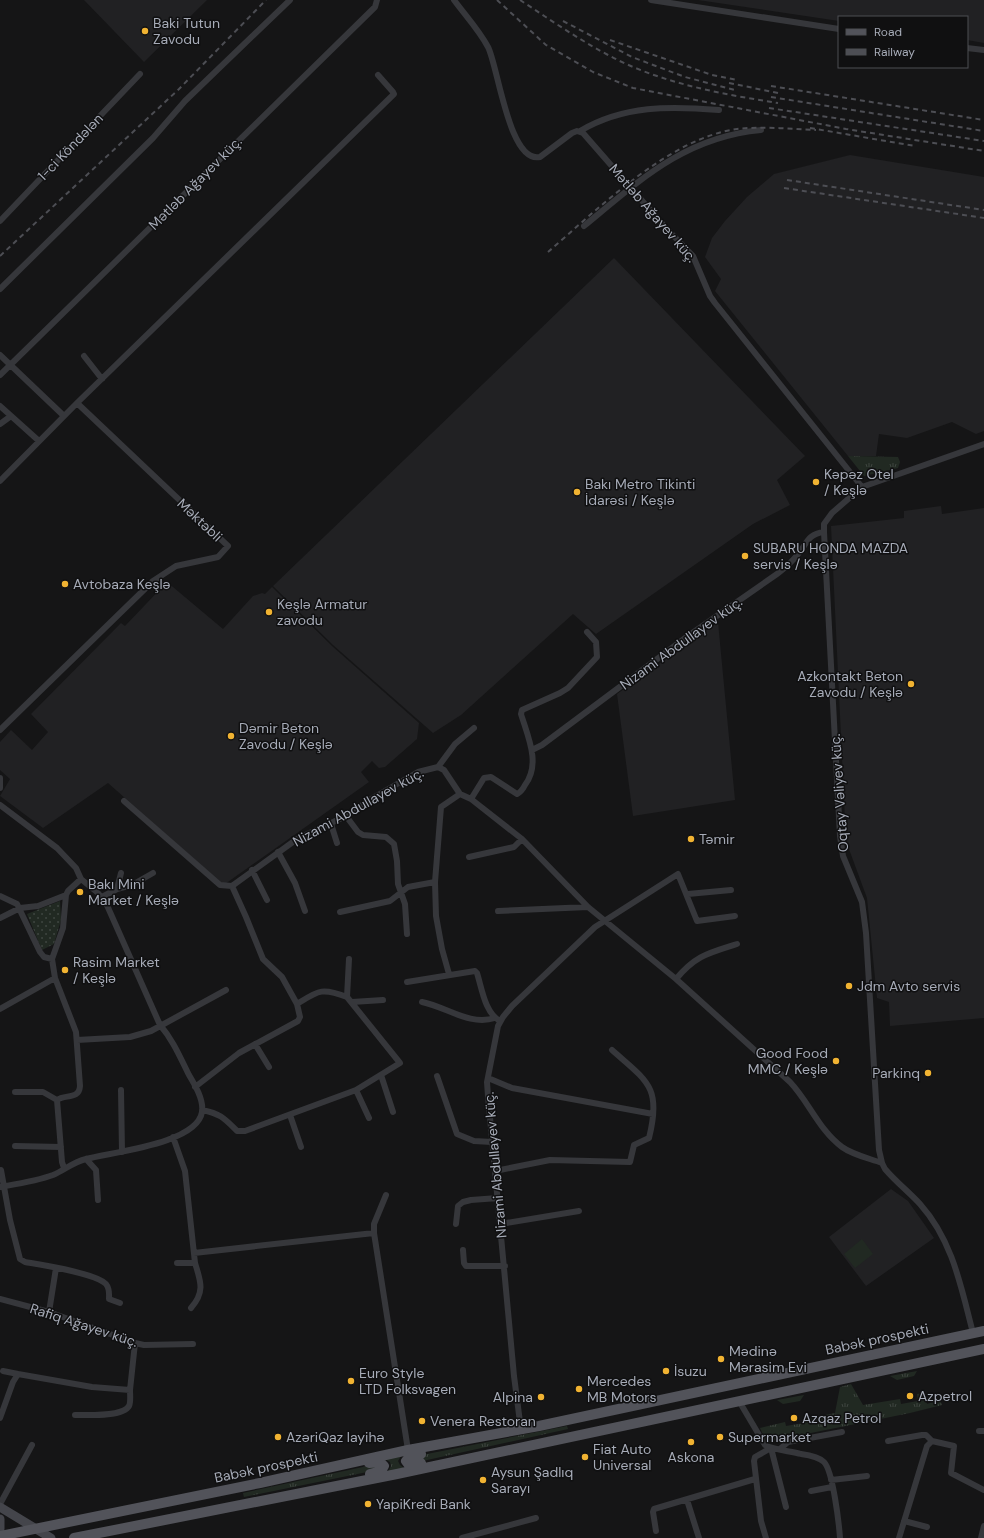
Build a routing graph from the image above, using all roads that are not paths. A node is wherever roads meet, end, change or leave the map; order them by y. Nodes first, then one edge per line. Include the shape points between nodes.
1 (290, 0) edge
2 (377, 0) edge
3 (454, 0) edge
4 (651, 0) edge
5 (838, 28) edge
6 (968, 48) edge
7 (984, 50) edge
8 (140, 74) dead end
9 (378, 75) dead end
10 (719, 110) dead end
11 (761, 130) dead end
12 (580, 131) junction
13 (630, 188) junction
14 (0, 221) edge
15 (584, 226) dead end
16 (0, 289) edge
17 (0, 356) edge
18 (84, 356) dead end
19 (10, 365) junction
20 (0, 375) edge
21 (102, 379) junction
22 (77, 403) junction
23 (0, 406) edge
24 (11, 416) junction
25 (64, 416) junction
26 (0, 424) edge
27 (39, 441) junction
28 (984, 444) edge
29 (0, 481) edge
30 (862, 487) junction
31 (824, 532) junction
32 (587, 632) dead end
33 (474, 728) dead end
34 (0, 730) edge
35 (532, 750) junction
36 (438, 767) junction
37 (0, 778) edge
38 (0, 788) edge
39 (460, 794) junction
40 (471, 799) junction
41 (124, 801) dead end
42 (0, 805) edge
43 (346, 816) junction
44 (330, 824) junction
45 (522, 840) junction
46 (337, 842) dead end
47 (278, 852) junction
48 (469, 857) dead end
49 (252, 870) junction
50 (153, 872) dead end
51 (121, 873) dead end
52 (81, 879) junction
53 (435, 882) junction
54 (232, 886) junction
55 (117, 889) junction
56 (731, 890) dead end
57 (401, 892) junction
58 (688, 894) junction
59 (66, 895) junction
60 (0, 896) edge
61 (102, 897) junction
62 (266, 900) dead end
63 (588, 907) junction
64 (20, 908) junction
65 (304, 911) dead end
66 (498, 911) dead end
67 (340, 912) dead end
68 (735, 916) dead end
69 (0, 918) edge
70 (604, 921) junction
71 (407, 934) dead end
72 (737, 944) dead end
73 (52, 959) junction
74 (349, 959) dead end
75 (450, 974) junction
76 (55, 978) junction
77 (676, 979) junction
78 (407, 982) dead end
79 (226, 990) dead end
80 (349, 999) junction
81 (384, 1000) dead end
82 (422, 1002) dead end
83 (297, 1004) junction
84 (0, 1009) edge
85 (498, 1020) junction
86 (160, 1025) junction
87 (78, 1040) junction
88 (255, 1044) junction
89 (612, 1050) dead end
90 (270, 1067) dead end
91 (381, 1075) junction
92 (437, 1076) dead end
93 (488, 1078) junction
94 (196, 1087) junction
95 (121, 1090) dead end
96 (356, 1090) junction
97 (15, 1092) dead end
98 (57, 1100) junction
99 (202, 1110) junction
100 (393, 1112) dead end
101 (653, 1114) junction
102 (290, 1115) junction
103 (369, 1118) dead end
104 (173, 1137) junction
105 (492, 1142) junction
106 (15, 1146) dead end
107 (61, 1147) junction
108 (301, 1147) dead end
109 (122, 1152) junction
110 (86, 1159) junction
111 (882, 1163) junction
112 (64, 1168) junction
113 (1, 1170) edge
114 (495, 1171) junction
115 (2, 1187) edge
116 (386, 1195) dead end
117 (498, 1198) junction
118 (98, 1200) dead end
119 (579, 1211) dead end
120 (456, 1224) dead end
121 (500, 1224) junction
122 (374, 1233) junction
123 (463, 1250) dead end
124 (194, 1253) junction
125 (177, 1263) dead end
126 (195, 1263) junction
127 (504, 1266) junction
128 (56, 1268) junction
129 (0, 1299) edge
130 (120, 1304) dead end
131 (191, 1308) dead end
132 (49, 1312) junction
133 (984, 1331) edge
134 (972, 1333) junction
135 (135, 1343) junction
136 (193, 1344) dead end
137 (984, 1349) edge
138 (3, 1371) dead end
139 (18, 1374) junction
140 (130, 1390) junction
141 (740, 1401) junction
142 (75, 1415) dead end
143 (0, 1418) edge
144 (517, 1431) junction
145 (842, 1432) dead end
146 (888, 1441) dead end
147 (932, 1441) junction
148 (32, 1445) dead end
149 (771, 1448) junction
150 (780, 1448) junction
151 (408, 1450) junction
152 (479, 1456) junction
153 (319, 1470) junction
154 (867, 1476) dead end
155 (755, 1479) junction
156 (832, 1484) junction
157 (984, 1490) edge
158 (811, 1491) dead end
159 (264, 1500) junction
160 (687, 1500) junction
161 (0, 1504) edge
162 (0, 1507) edge
163 (786, 1507) dead end
164 (536, 1518) dead end
165 (0, 1519) edge
166 (904, 1521) junction
167 (984, 1526) edge
168 (927, 1527) dead end
169 (0, 1529) edge
170 (35, 1529) junction
171 (108, 1531) junction
172 (656, 1531) dead end
173 (0, 1536) edge
174 (51, 1538) edge
175 (74, 1538) edge
176 (91, 1538) edge
177 (462, 1538) edge
178 (699, 1538) edge
179 (766, 1538) edge
180 (840, 1538) edge
181 (900, 1538) edge
182 (980, 1538) edge

1 - 16 street via 185,101 153,138
2 - 19 street, Mətləb Ağayev küç. via 375,7
3 - 12 street via 489,48 512,132 527,153 531,157 540,157 572,133
4 - 5 street
6 - 7 street
8 - 14 street, 1-ci Köndələn
9 - 21 street via 394,94
10 - 12 street via 682,107 644,109 610,116
11 - 13 street via 738,132 695,146 661,165
12 - 13 street, Mətləb Ağayev küç.
13 - 15 street
13 - 30 street, Mətləb Ağayev küç. via 693,256 710,296
17 - 19 street
18 - 21 street
19 - 20 street, Mətləb Ağayev küç.
19 - 25 street
21 - 22 street
22 - 25 street
22 - 34 street, Məktəbli via 228,546 218,557 176,566 153,581
23 - 24 street
24 - 26 street
24 - 27 street
25 - 27 street
27 - 29 street
28 - 30 street, Oqtay Vəliyev küç.
30 - 31 street, Oqtay Vəliyev küç. via 832,513 824,524
31 - 35 street, Nizami Abdullayev küç. via 808,540 790,563 777,574
31 - 111 street, Oqtay Vəliyev küç. via 840,836 843,856 862,902
32 - 35 street via 596,642 597,657 568,688 522,710
33 - 36 street via 455,744
35 - 40 street via 531,777 520,793 513,793 491,777 487,777
36 - 39 street, Nizami Abdullayev küç. via 444,770
36 - 43 street, Nizami Abdullayev küç. via 418,772
37 - 38 street
39 - 40 street
39 - 53 street via 441,807
40 - 45 street
41 - 54 street via 220,885
42 - 52 street via 57,848 76,868
43 - 44 street, Nizami Abdullayev küç.
43 - 57 street via 363,835 386,837 394,844
44 - 46 street
44 - 47 street, Nizami Abdullayev küç. via 307,834
45 - 48 street via 514,847
45 - 63 street
47 - 49 street, Nizami Abdullayev küç.
47 - 65 street via 295,883
49 - 54 street, Nizami Abdullayev küç.
49 - 62 street
50 - 55 street via 132,885
51 - 55 street
52 - 59 street
52 - 61 street
53 - 57 street via 415,885
53 - 75 street via 438,932
54 - 83 street via 263,959 282,977
55 - 61 street
56 - 58 street
57 - 67 street via 390,901
57 - 71 street via 405,904
58 - 68 street via 697,921
58 - 70 street, Nizami Abdullayev küç. via 678,874
59 - 64 street via 38,906
59 - 73 street via 63,928
60 - 64 street via 13,901
61 - 86 street
63 - 66 street
63 - 70 street
64 - 69 street
64 - 73 street via 40,952 44,957
70 - 77 street
70 - 85 street, Nizami Abdullayev küç.
72 - 77 street via 698,958
73 - 76 street
74 - 80 street
75 - 78 street
75 - 85 street via 476,972 489,1011
76 - 84 street
76 - 87 street
77 - 111 street via 800,1092 829,1136 850,1152
79 - 86 street
80 - 81 street
80 - 83 street via 336,993 319,991
80 - 91 street via 356,1011 400,1063
82 - 85 street via 436,1005 465,1018
83 - 88 street via 300,1017 298,1021
85 - 93 street, Nizami Abdullayev küç.
86 - 87 street via 151,1031 130,1037
86 - 94 street via 170,1037
87 - 98 street via 80,1090 74,1096
88 - 90 street
88 - 94 street via 228,1061
89 - 101 street via 650,1086 654,1102
91 - 96 street
91 - 100 street
92 - 105 street via 457,1134 474,1140
93 - 101 street via 512,1088
93 - 105 street, Nizami Abdullayev küç.
94 - 99 street
95 - 109 street
96 - 102 street
96 - 103 street
97 - 98 street via 43,1092
98 - 107 street
99 - 102 street via 224,1117 240,1132
99 - 104 street via 201,1117 195,1125
101 - 114 street via 648,1138 634,1145 630,1162 550,1160
102 - 108 street
104 - 109 street
104 - 124 street via 185,1172
105 - 114 street, Nizami Abdullayev küç.
106 - 107 street
107 - 112 street
109 - 110 street
110 - 112 street
110 - 118 street via 96,1170
111 - 134 street, Oqtay Vəliyev küç. via 892,1177 920,1204 943,1237 954,1263
112 - 115 street via 50,1176
113 - 115 street
114 - 117 street, Nizami Abdullayev küç.
115 - 128 street via 20,1259
116 - 122 street via 374,1224
117 - 120 street via 463,1202 458,1206
117 - 121 street, Nizami Abdullayev küç.
119 - 121 street
121 - 127 street, Nizami Abdullayev küç.
122 - 124 street
122 - 151 street
123 - 127 street via 466,1266
124 - 126 street
125 - 126 street
126 - 131 street via 200,1276 200,1295
127 - 144 street, Nizami Abdullayev küç.
128 - 130 street via 90,1276 106,1284 110,1291 109,1299
128 - 132 street
129 - 132 street, Rafiq Ağayev küç.
132 - 135 street, Rafiq Ağayev küç.
133 - 134 main road, Babək prospekti
134 - 144 main road, Babək prospekti
135 - 136 street, Rafiq Ağayev küç.
135 - 140 street
137 - 141 main road
138 - 139 street
139 - 140 street via 92,1387
139 - 143 street
140 - 142 street via 130,1404 115,1414
141 - 149 street via 762,1440
141 - 152 main road
144 - 151 main road, Babək prospekti
144 - 152 main road via 499,1438 411,1456 406,1461 412,1465 451,1457
145 - 150 street via 788,1442
146 - 147 street via 926,1435
147 - 157 street via 954,1446 951,1473
147 - 166 street via 928,1446
148 - 161 street
149 - 150 street
149 - 155 street via 755,1457
149 - 163 street
150 - 156 street via 824,1462
151 - 153 main road, Babək prospekti
152 - 159 main road
153 - 159 main road via 345,1469 378,1462 384,1466 376,1473 286,1491
153 - 170 main road, Babək prospekti
154 - 156 street
155 - 160 street
155 - 179 street
156 - 158 street
156 - 180 street
159 - 171 main road
160 - 172 street via 654,1509
160 - 178 street
162 - 170 street
164 - 177 street
165 - 169 street
166 - 168 street
166 - 181 street
167 - 182 street
170 - 173 main road, Babək prospekti
170 - 174 street
171 - 175 main road
171 - 176 street

